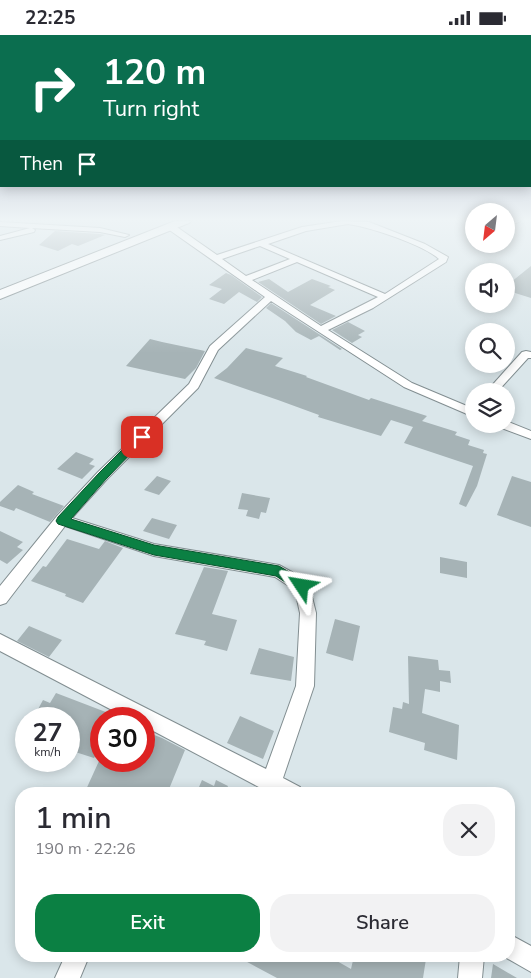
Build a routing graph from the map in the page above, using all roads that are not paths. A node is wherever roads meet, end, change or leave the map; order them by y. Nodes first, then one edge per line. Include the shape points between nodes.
1 (43, 265) edge
2 (70, 265) edge
3 (226, 265) edge
4 (283, 265) edge
5 (308, 265) edge
6 (435, 265) edge
7 (246, 279) junction
8 (0, 281) edge
9 (0, 295) edge
10 (271, 297) junction
11 (385, 297) junction
12 (322, 329) junction
13 (529, 353) edge
14 (500, 383) edge
15 (465, 409) edge
16 (515, 429) edge
17 (531, 435) edge
18 (62, 521) junction
19 (0, 598) edge
20 (0, 642) edge
21 (272, 783) junction
22 (280, 787) edge
23 (515, 950) edge
24 (531, 960) edge
25 (471, 962) edge
26 (470, 978) edge

1 - 8 highway
2 - 9 highway
3 - 7 street
4 - 7 street
5 - 11 street
6 - 11 street
7 - 10 street
10 - 12 street
10 - 18 street via 214,348 194,385 103,475
11 - 12 street
12 - 15 street via 408,385
13 - 14 street
16 - 17 street
18 - 19 street
18 - 21 street via 154,550 279,571 302,586 308,613 305,686
20 - 21 street
21 - 22 street
23 - 24 street
25 - 26 street

